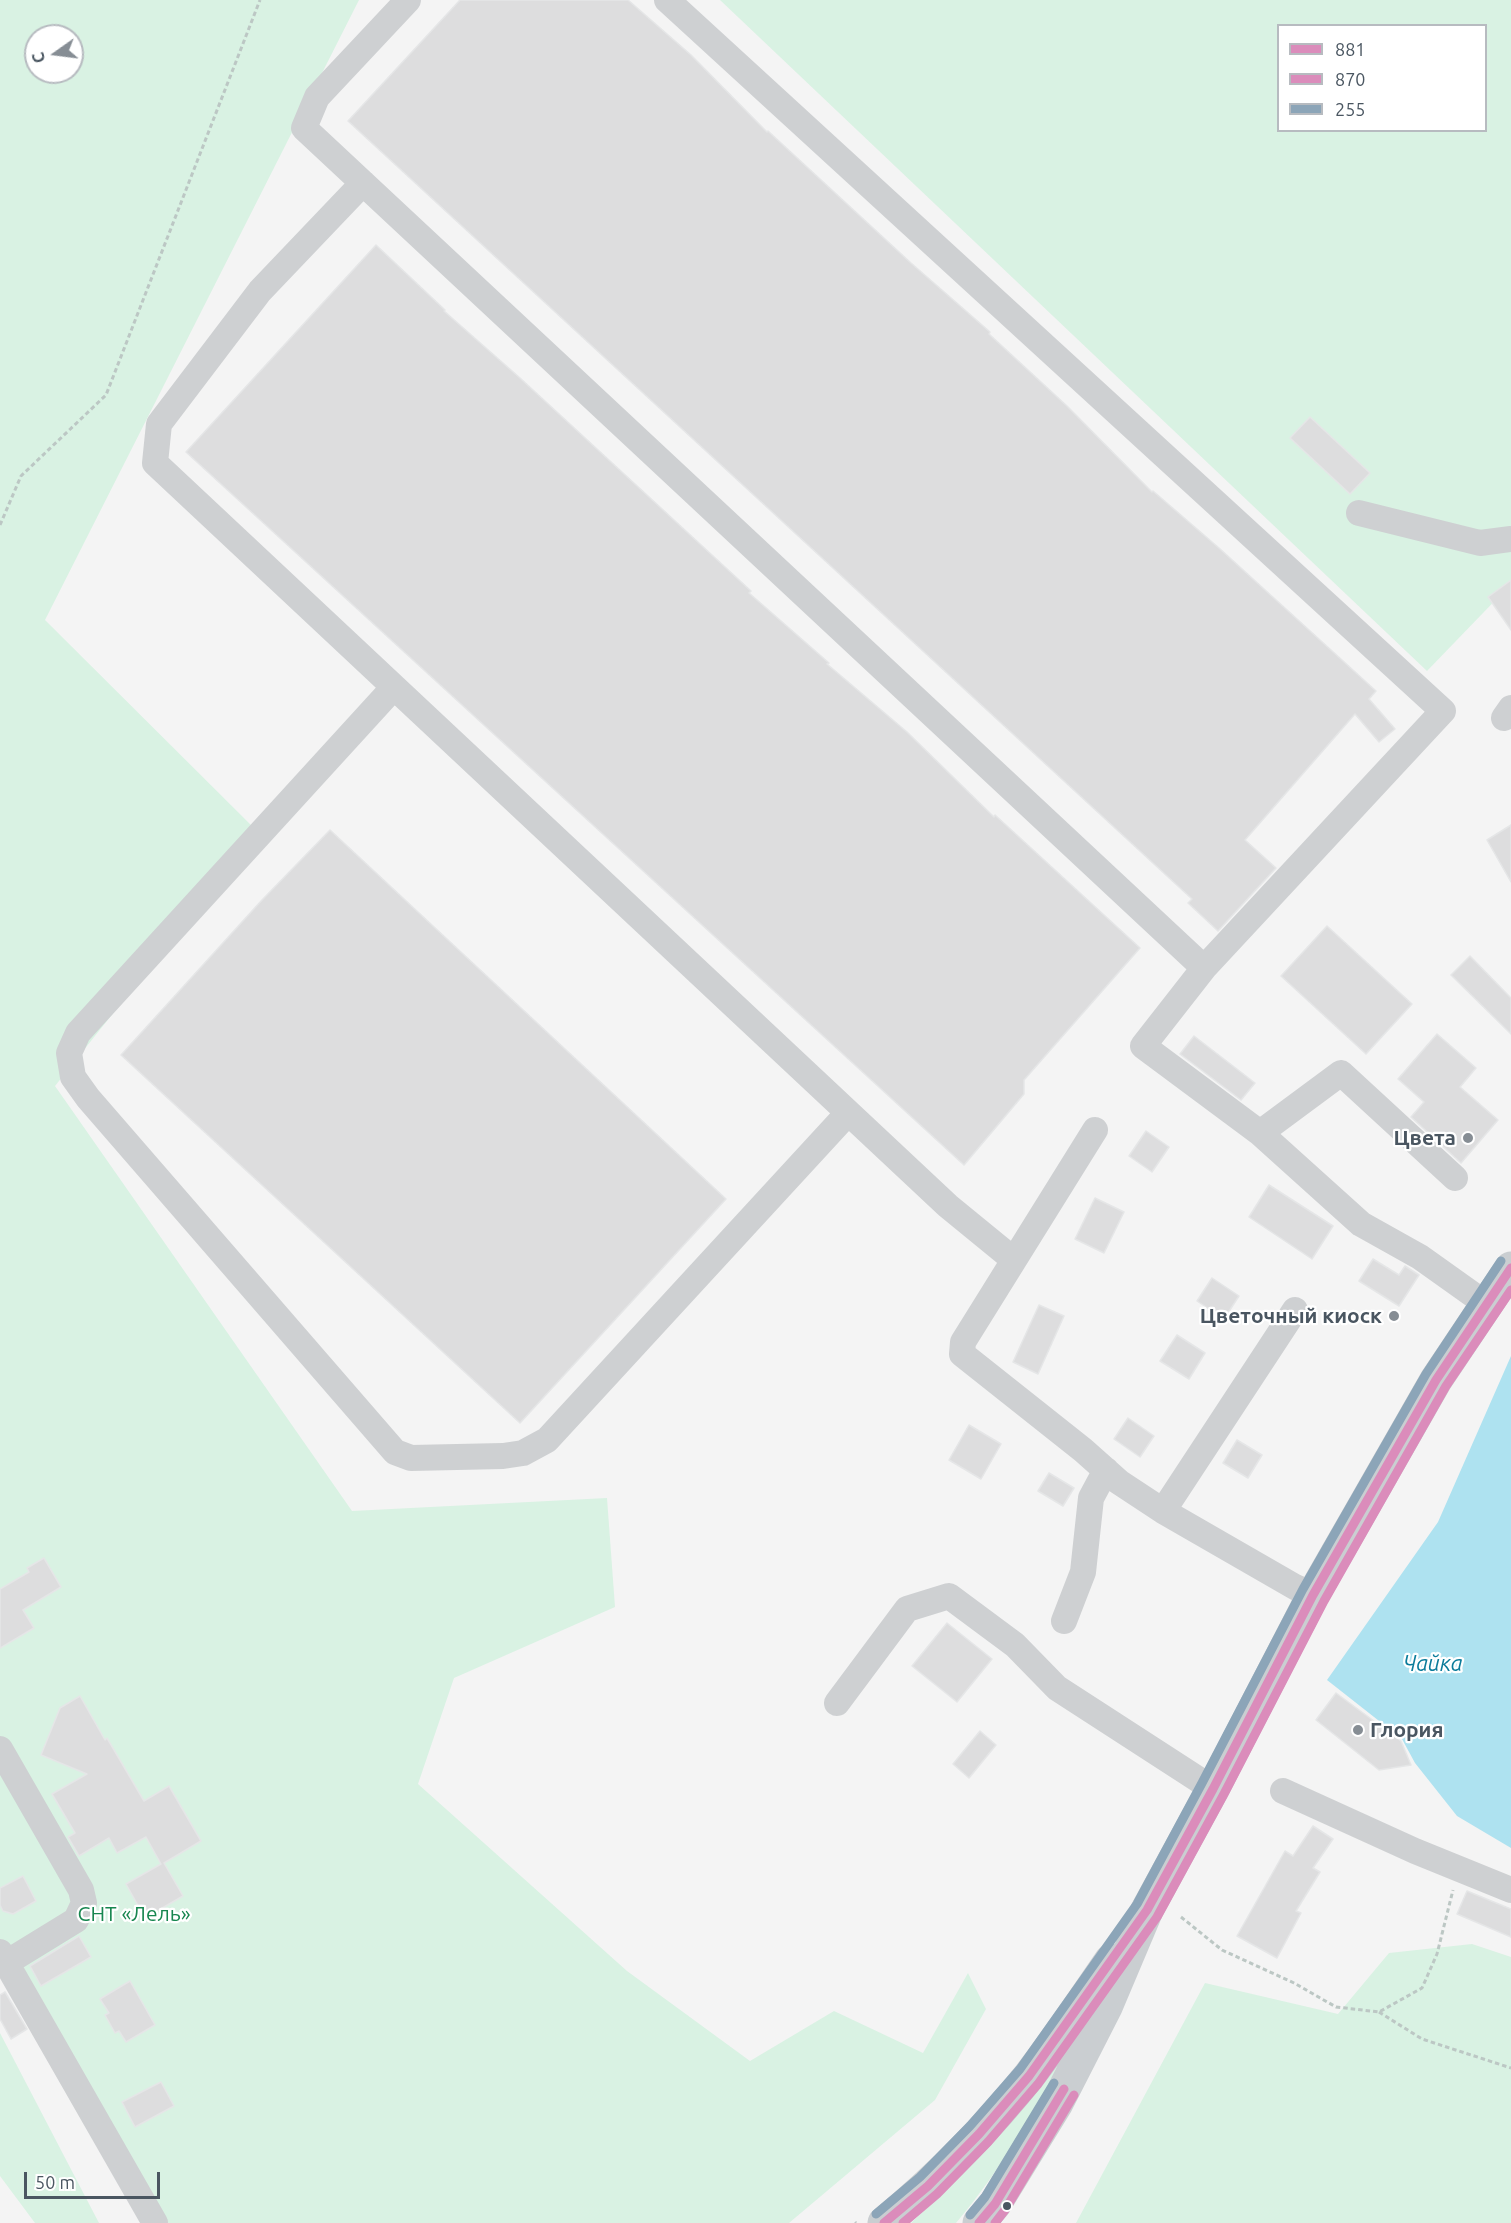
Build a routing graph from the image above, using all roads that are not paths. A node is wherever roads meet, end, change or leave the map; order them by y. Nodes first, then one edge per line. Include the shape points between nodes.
1 (408, 0) edge
2 (667, 0) edge
3 (363, 183) junction
4 (1359, 513) dead end
5 (1511, 540) edge
6 (394, 687) junction
7 (1204, 968) junction
8 (848, 1113) junction
9 (1095, 1130) dead end
10 (1260, 1133) junction
11 (1455, 1178) dead end
12 (1014, 1260) junction
13 (1511, 1268) edge
14 (1486, 1304) junction
15 (1295, 1310) dead end
16 (1106, 1470) junction
17 (1163, 1511) junction
18 (1313, 1595) junction
19 (1064, 1620) dead end
20 (837, 1702) dead end
21 (0, 1749) edge
22 (1213, 1789) junction
23 (1283, 1791) dead end
24 (1511, 1890) edge
25 (1147, 1910) junction
26 (3, 1957) edge
27 (154, 2223) edge
28 (865, 2223) edge
29 (979, 2223) edge

1 - 3 street via 317,98 304,128
2 - 7 street via 1443,711
3 - 6 street via 260,291 159,424 155,463
3 - 7 street
4 - 5 street via 1480,543
6 - 8 street
6 - 8 street via 78,1033 69,1053 73,1077 88,1098 394,1452 411,1458 503,1456 523,1453 547,1440
7 - 10 street via 1143,1046
8 - 12 street via 948,1206
9 - 12 street
10 - 11 street via 1341,1073
10 - 14 street via 1361,1224 1420,1257
12 - 16 street via 963,1342 962,1354
13 - 14 main road
14 - 18 main road via 1436,1380
15 - 17 street
16 - 17 street
16 - 19 street via 1091,1498 1083,1572
17 - 18 street
18 - 22 main road
20 - 22 street via 907,1608 949,1596 1015,1645 1057,1688
21 - 26 street via 81,1890 84,1903 76,1920
22 - 25 main road
23 - 24 street
25 - 28 main road via 1029,2076 979,2134 928,2186
25 - 29 main road via 1106,2007 1057,2103 995,2204
26 - 27 street

